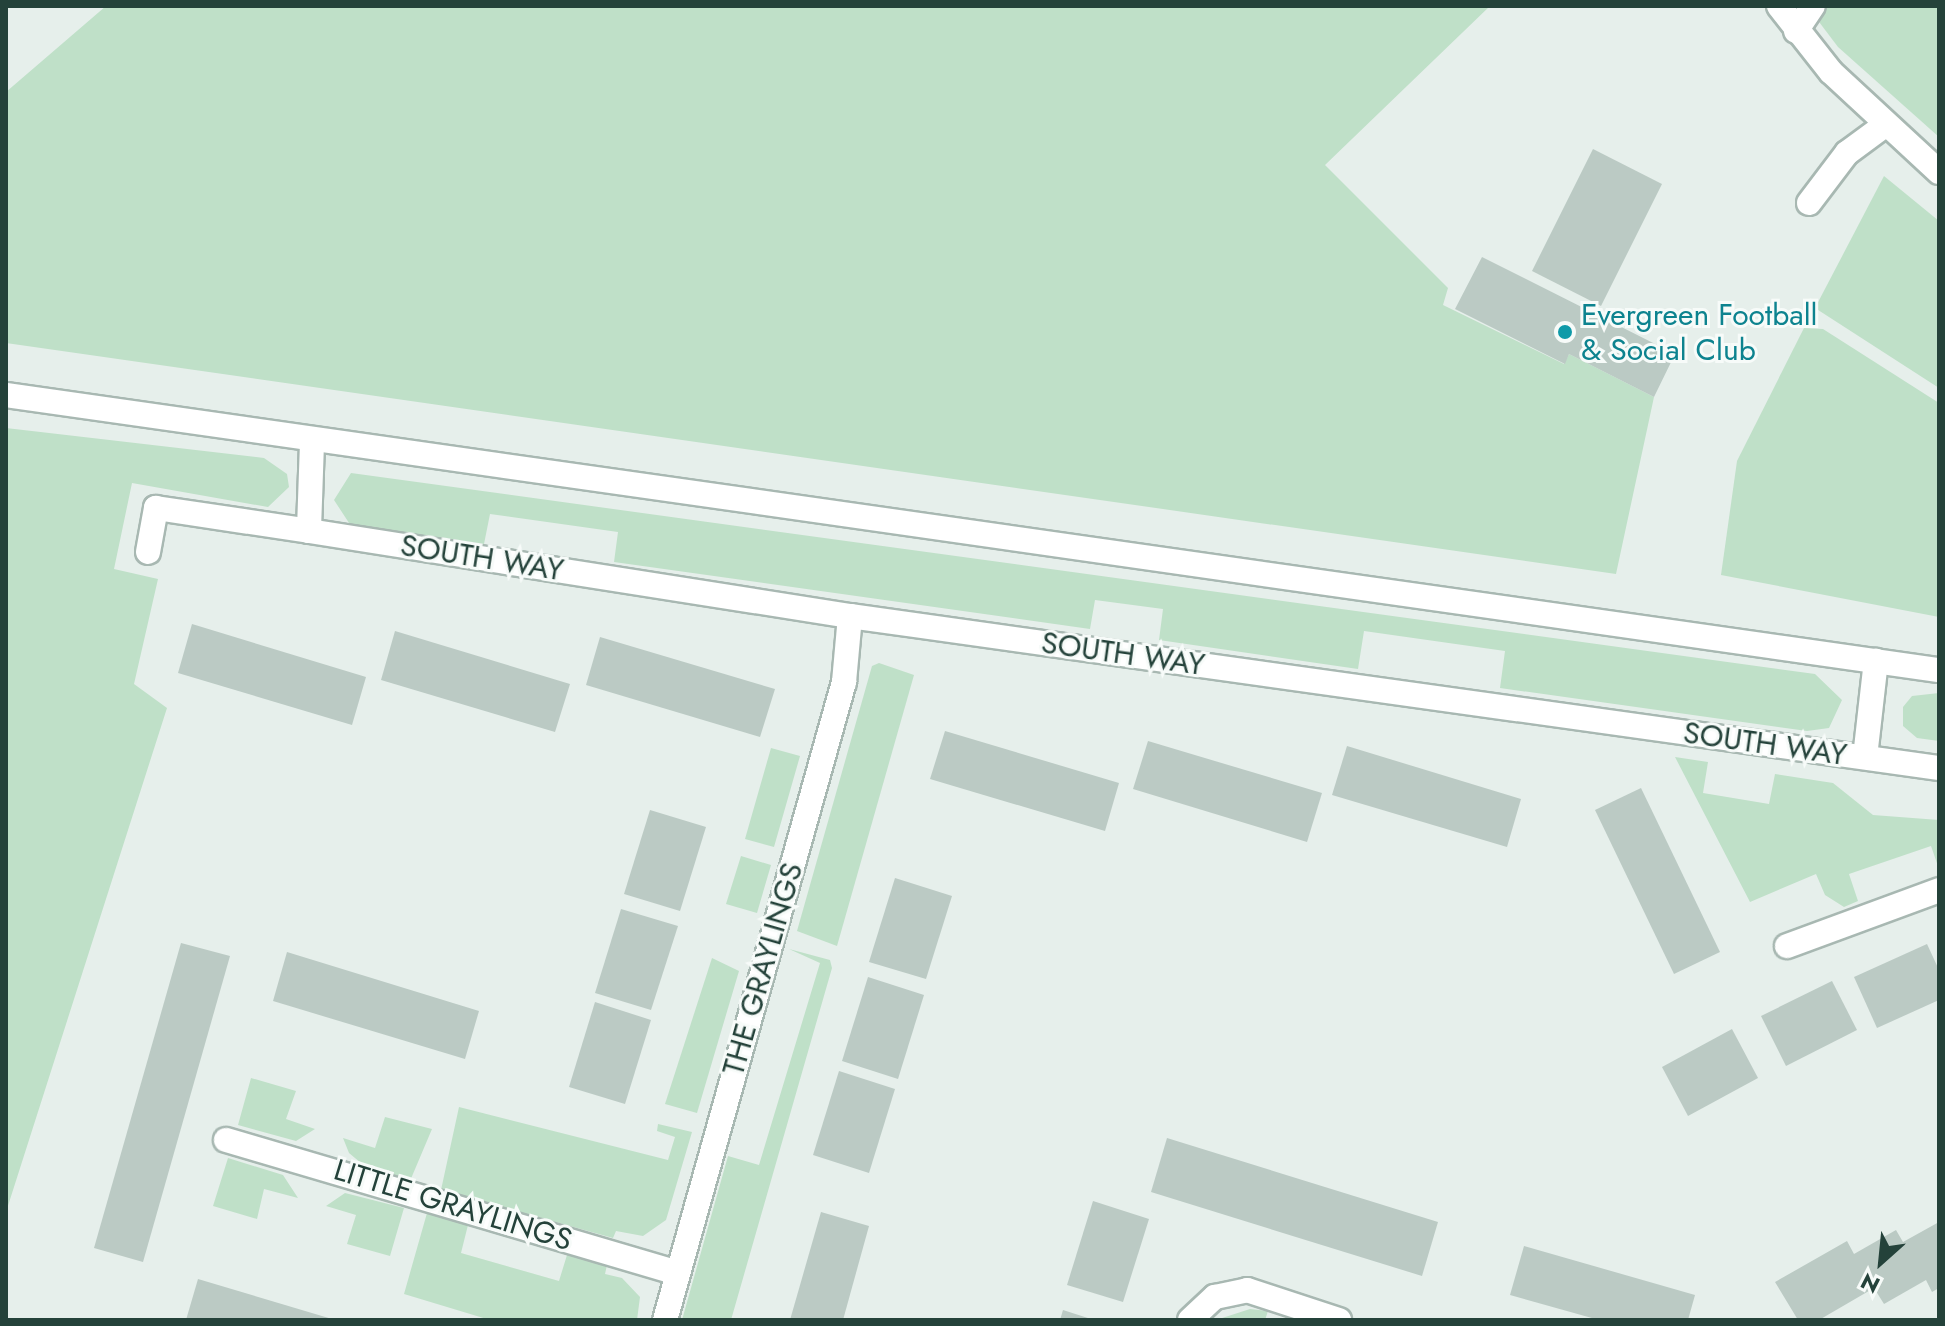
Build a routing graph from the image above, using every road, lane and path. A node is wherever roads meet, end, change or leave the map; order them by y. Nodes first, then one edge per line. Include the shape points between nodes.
1 (1779, 6) edge
2 (1813, 6) edge
3 (1796, 31) junction
4 (1885, 125) junction
5 (1939, 172) edge
6 (1809, 203) dead end
7 (6, 395) edge
8 (312, 443) junction
9 (309, 531) junction
10 (148, 552) dead end
11 (850, 616) junction
12 (1876, 661) junction
13 (1939, 670) edge
14 (1865, 757) junction
15 (1939, 768) edge
16 (1939, 890) edge
17 (1787, 946) dead end
18 (226, 1140) dead end
19 (678, 1273) junction
20 (665, 1320) edge
21 (1190, 1320) edge
22 (1339, 1320) edge

1 - 3 street
2 - 3 street
3 - 4 street
4 - 5 street
4 - 6 street via 1847,153
7 - 8 street
8 - 9 street
8 - 12 street
9 - 10 street, SOUTH WAY via 156,508
9 - 11 street, SOUTH WAY
11 - 14 street, SOUTH WAY
11 - 19 street, THE GRAYLINGS via 844,682
12 - 13 street
12 - 14 street
14 - 15 street, SOUTH WAY
16 - 17 street
18 - 19 street, LITTLE GRAYLINGS
19 - 20 street, THE GRAYLINGS
21 - 22 street via 1215,1297 1247,1290

